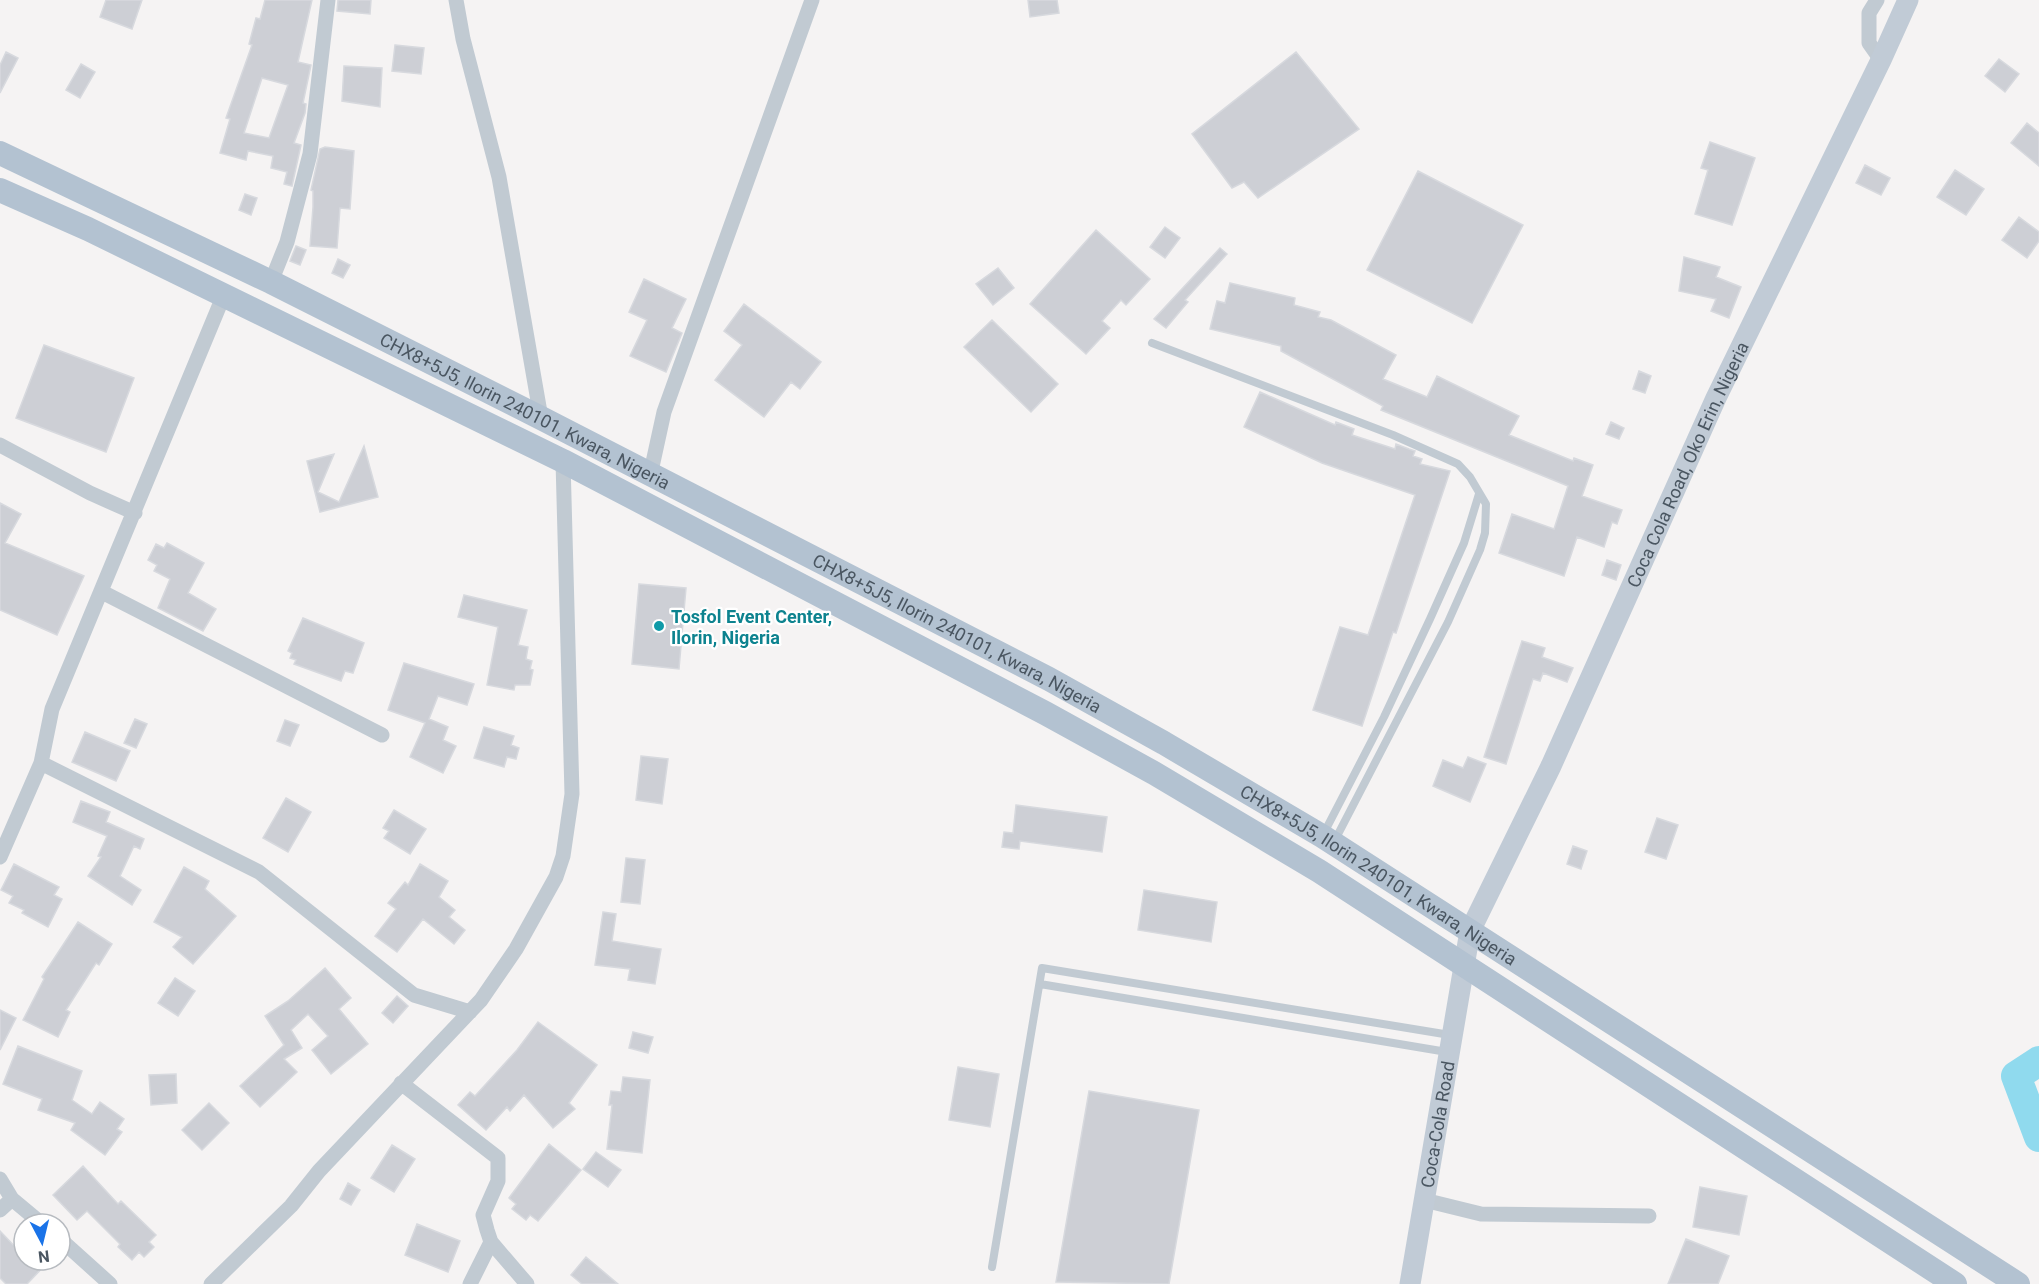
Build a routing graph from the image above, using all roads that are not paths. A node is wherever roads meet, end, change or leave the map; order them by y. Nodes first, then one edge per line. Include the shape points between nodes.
1 (328, 0) edge
2 (456, 0) edge
3 (812, 0) edge
4 (1877, 0) edge
5 (1908, 0) edge
6 (1881, 60) junction
7 (0, 153) edge
8 (0, 190) edge
9 (271, 282) junction
10 (224, 297) junction
11 (1152, 343) dead end
12 (541, 418) junction
13 (0, 445) edge
14 (564, 461) junction
15 (650, 476) junction
16 (1479, 494) junction
17 (135, 513) junction
18 (102, 592) junction
19 (382, 735) dead end
20 (41, 763) junction
21 (1328, 840) junction
22 (0, 856) edge
23 (1470, 931) junction
24 (1463, 966) junction
25 (1040, 984) junction
26 (470, 1012) junction
27 (1450, 1044) junction
28 (401, 1083) junction
29 (0, 1179) edge
30 (12, 1199) junction
31 (1424, 1200) junction
32 (0, 1210) edge
33 (28, 1212) edge
34 (1649, 1216) dead end
35 (491, 1242) junction
36 (72, 1250) edge
37 (992, 1267) dead end
38 (110, 1284) edge
39 (211, 1284) edge
40 (470, 1284) edge
41 (527, 1284) edge
42 (1410, 1284) edge
43 (1955, 1284) edge
44 (2018, 1284) edge

1 - 9 street via 310,154 287,242
2 - 12 street via 499,177
3 - 15 street via 664,412
4 - 6 street via 1869,13 1869,43
5 - 6 street, Coca Cola Road, Oko Erin, Nigeria
6 - 23 street, Coca Cola Road, Oko Erin, Nigeria via 1716,398 1551,766
7 - 9 main road, CHX8+5J5, Ilorin 240101, Kwara, Nigeria
8 - 10 main road, CHX8+5J5, Ilorin 240101, Kwara, Nigeria
9 - 12 main road, CHX8+5J5, Ilorin 240101, Kwara, Nigeria
10 - 14 main road, CHX8+5J5, Ilorin 240101, Kwara, Nigeria
10 - 17 street
11 - 16 lane via 1393,435 1458,464
12 - 15 main road, CHX8+5J5, Ilorin 240101, Kwara, Nigeria
13 - 17 street
14 - 24 main road, CHX8+5J5, Ilorin 240101, Kwara, Nigeria via 1154,773 1319,871
14 - 26 street via 572,794 563,856 556,877 516,949
15 - 21 main road, CHX8+5J5, Ilorin 240101, Kwara, Nigeria via 1049,679
16 - 21 lane via 1464,543
16 - 21 lane via 1487,511 1480,550 1434,650
17 - 18 street
18 - 19 street
18 - 20 street via 52,710
20 - 22 street
20 - 26 street via 259,872 414,995
21 - 23 main road, CHX8+5J5, Ilorin 240101, Kwara, Nigeria
23 - 24 street, Coca Cola Road, Oko Erin, Nigeria
23 - 44 main road, CHX8+5J5, Ilorin 240101, Kwara, Nigeria
24 - 27 street, Coca-Cola Road
24 - 43 main road, CHX8+5J5, Ilorin 240101, Kwara, Nigeria
25 - 27 lane
25 - 27 lane via 1042,968
25 - 37 lane
26 - 28 street
27 - 31 street, Coca-Cola Road
28 - 35 street via 498,1158 498,1181 483,1215
28 - 39 street via 291,1206
29 - 30 street
30 - 32 street
30 - 33 street
31 - 34 street via 1481,1214
31 - 42 street, Coca-Cola Road
35 - 40 street
35 - 41 street
36 - 38 street

